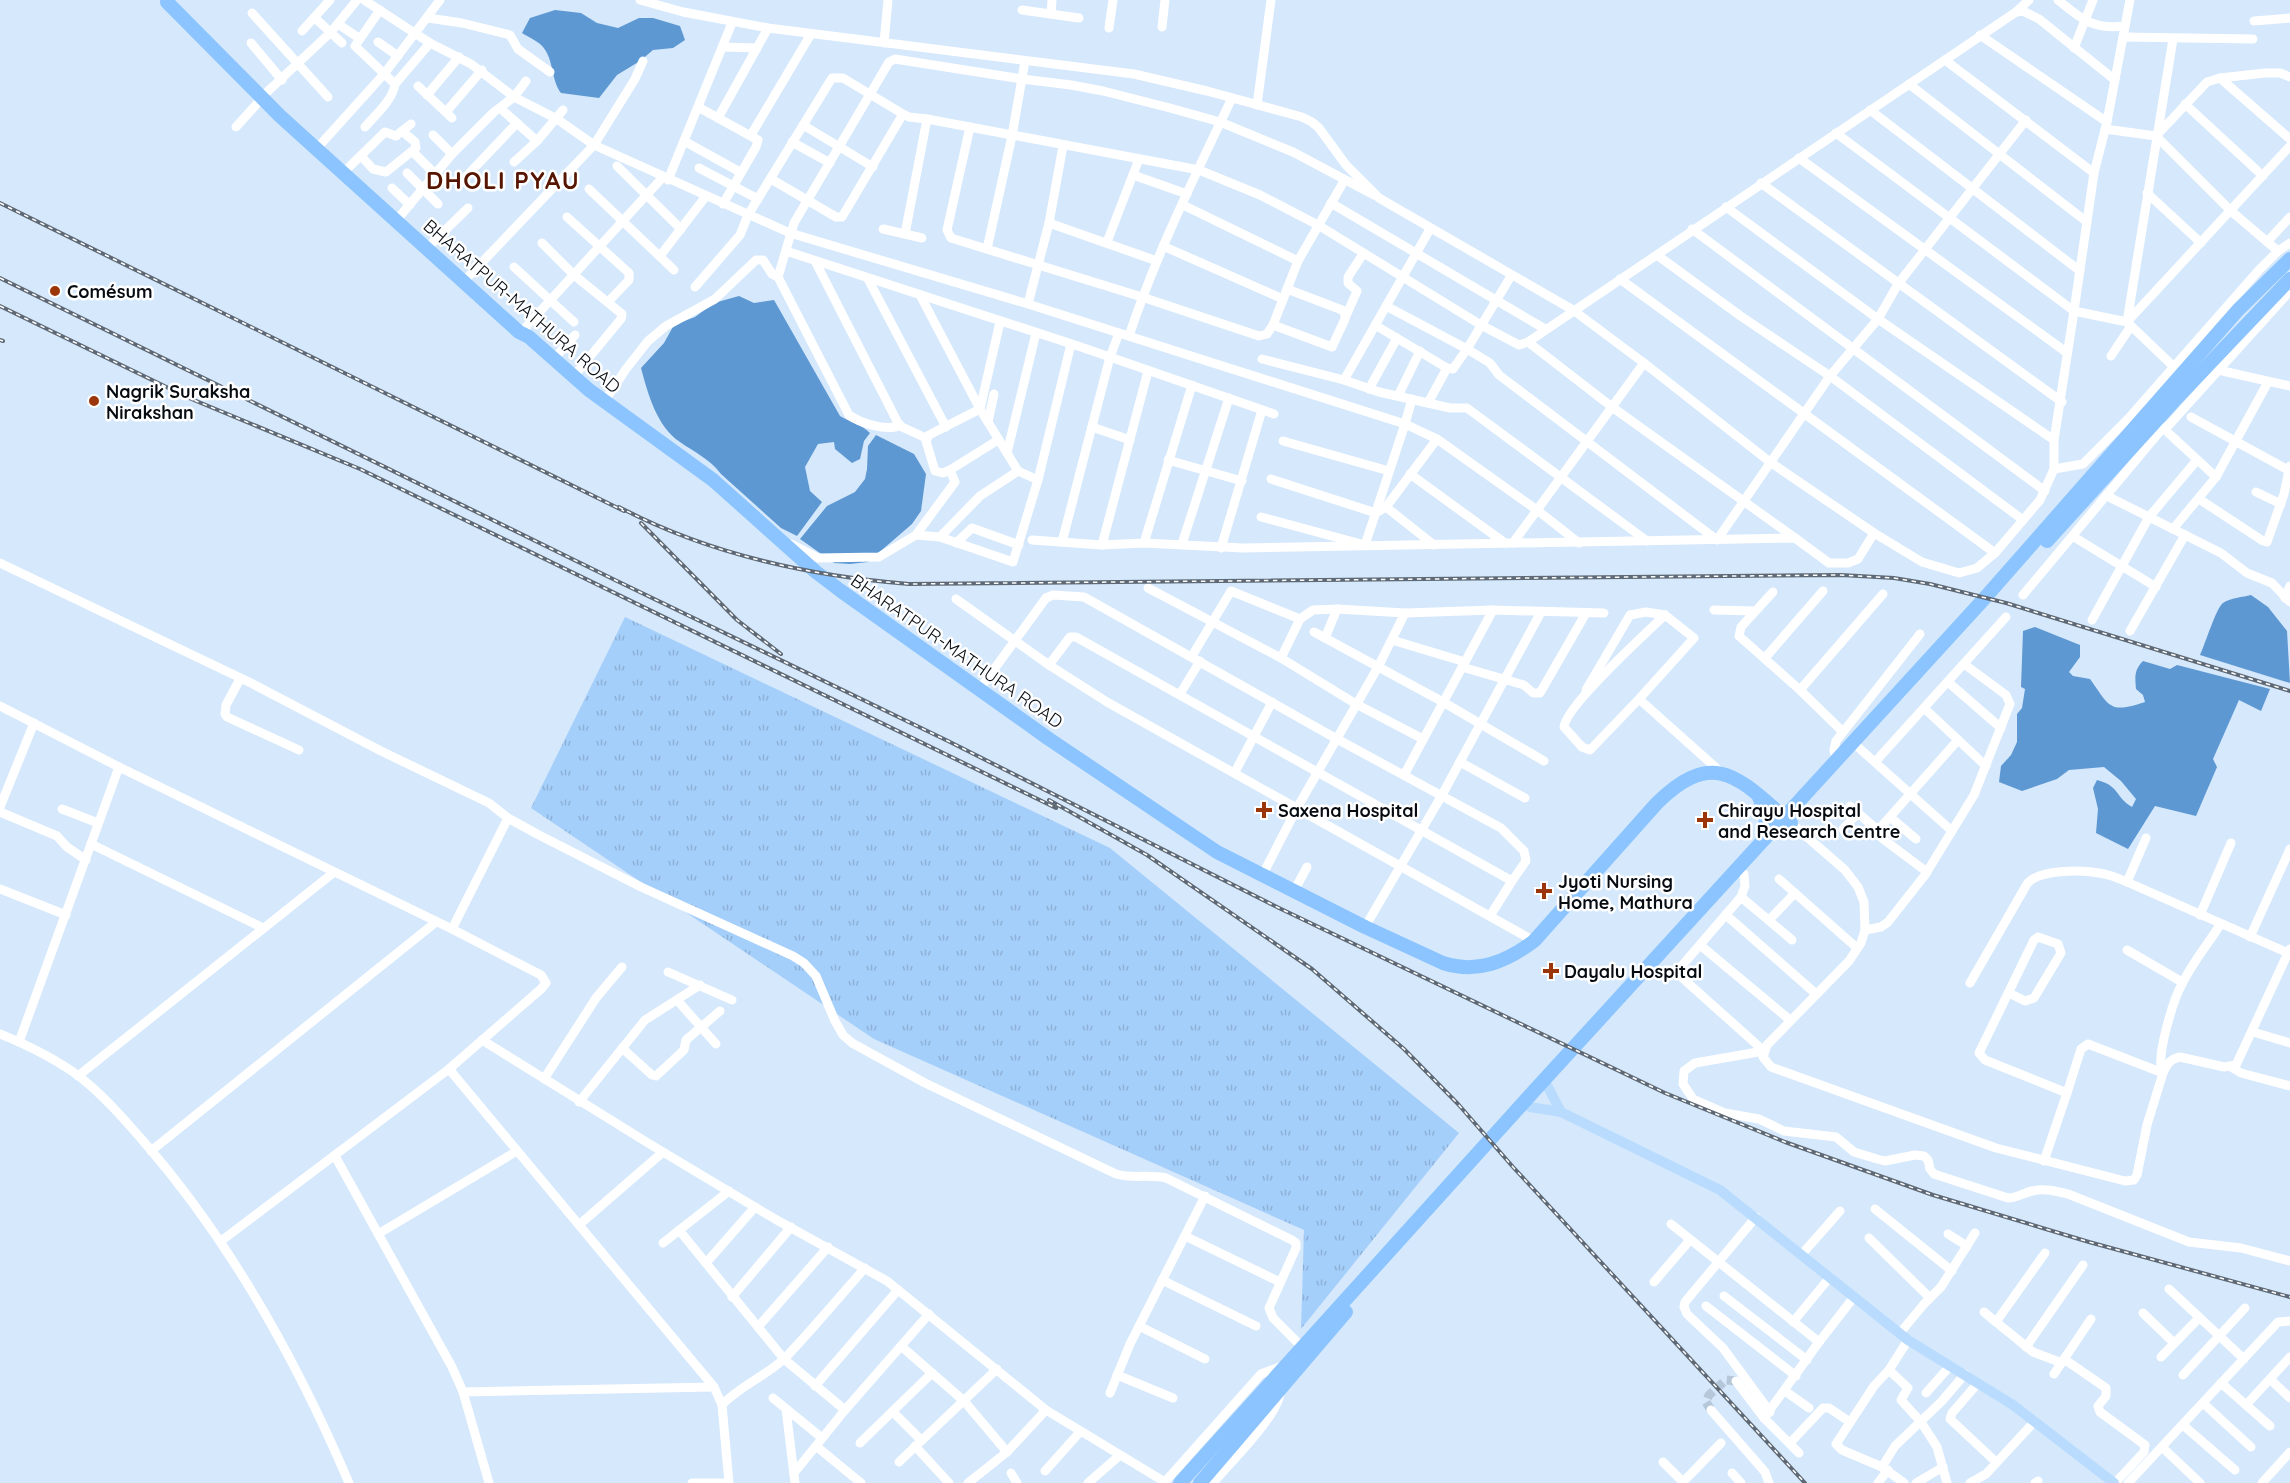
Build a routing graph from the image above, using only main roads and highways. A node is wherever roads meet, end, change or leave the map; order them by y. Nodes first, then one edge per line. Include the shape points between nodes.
1 (170, 2) edge
2 (282, 113) junction
3 (357, 182) junction
4 (2284, 255) edge
5 (2290, 279) edge
6 (526, 333) junction
7 (2147, 426) junction
8 (1986, 603) junction
9 (1756, 792) junction
10 (1788, 820) junction
11 (1765, 838) junction
12 (1587, 1039) junction
13 (1562, 1066) junction
14 (1548, 1087) junction
15 (1530, 1107) junction
16 (1561, 1112) junction
17 (1501, 1134) junction
18 (1480, 1158) junction
19 (1180, 1483) edge
20 (1200, 1483) edge
21 (2115, 1483) edge

1 - 2 highway, BHARATPUR-MATHURA ROAD
2 - 3 highway, BHARATPUR-MATHURA ROAD
2 - 3 highway, BHARATPUR-MATHURA ROAD
3 - 6 highway, BHARATPUR-MATHURA ROAD via 400,216
3 - 6 highway, BHARATPUR-MATHURA ROAD via 519,332
4 - 7 highway
5 - 7 highway
6 - 9 highway, BHARATPUR-MATHURA ROAD via 604,402 713,480 849,597 1199,842 1443,963 1459,968 1489,966 1534,941 1666,794 1690,777 1732,776
7 - 8 highway
8 - 10 highway via 1859,748
8 - 10 highway via 1836,760
9 - 10 highway
9 - 11 highway via 1766,814
10 - 11 highway
10 - 12 highway via 1744,874
11 - 12 highway
12 - 13 highway
13 - 14 highway
13 - 17 highway
14 - 15 highway
14 - 16 main road
15 - 16 main road
15 - 17 highway
16 - 21 main road via 1720,1190 1904,1336 2035,1421
17 - 18 highway
18 - 19 highway
18 - 20 highway

